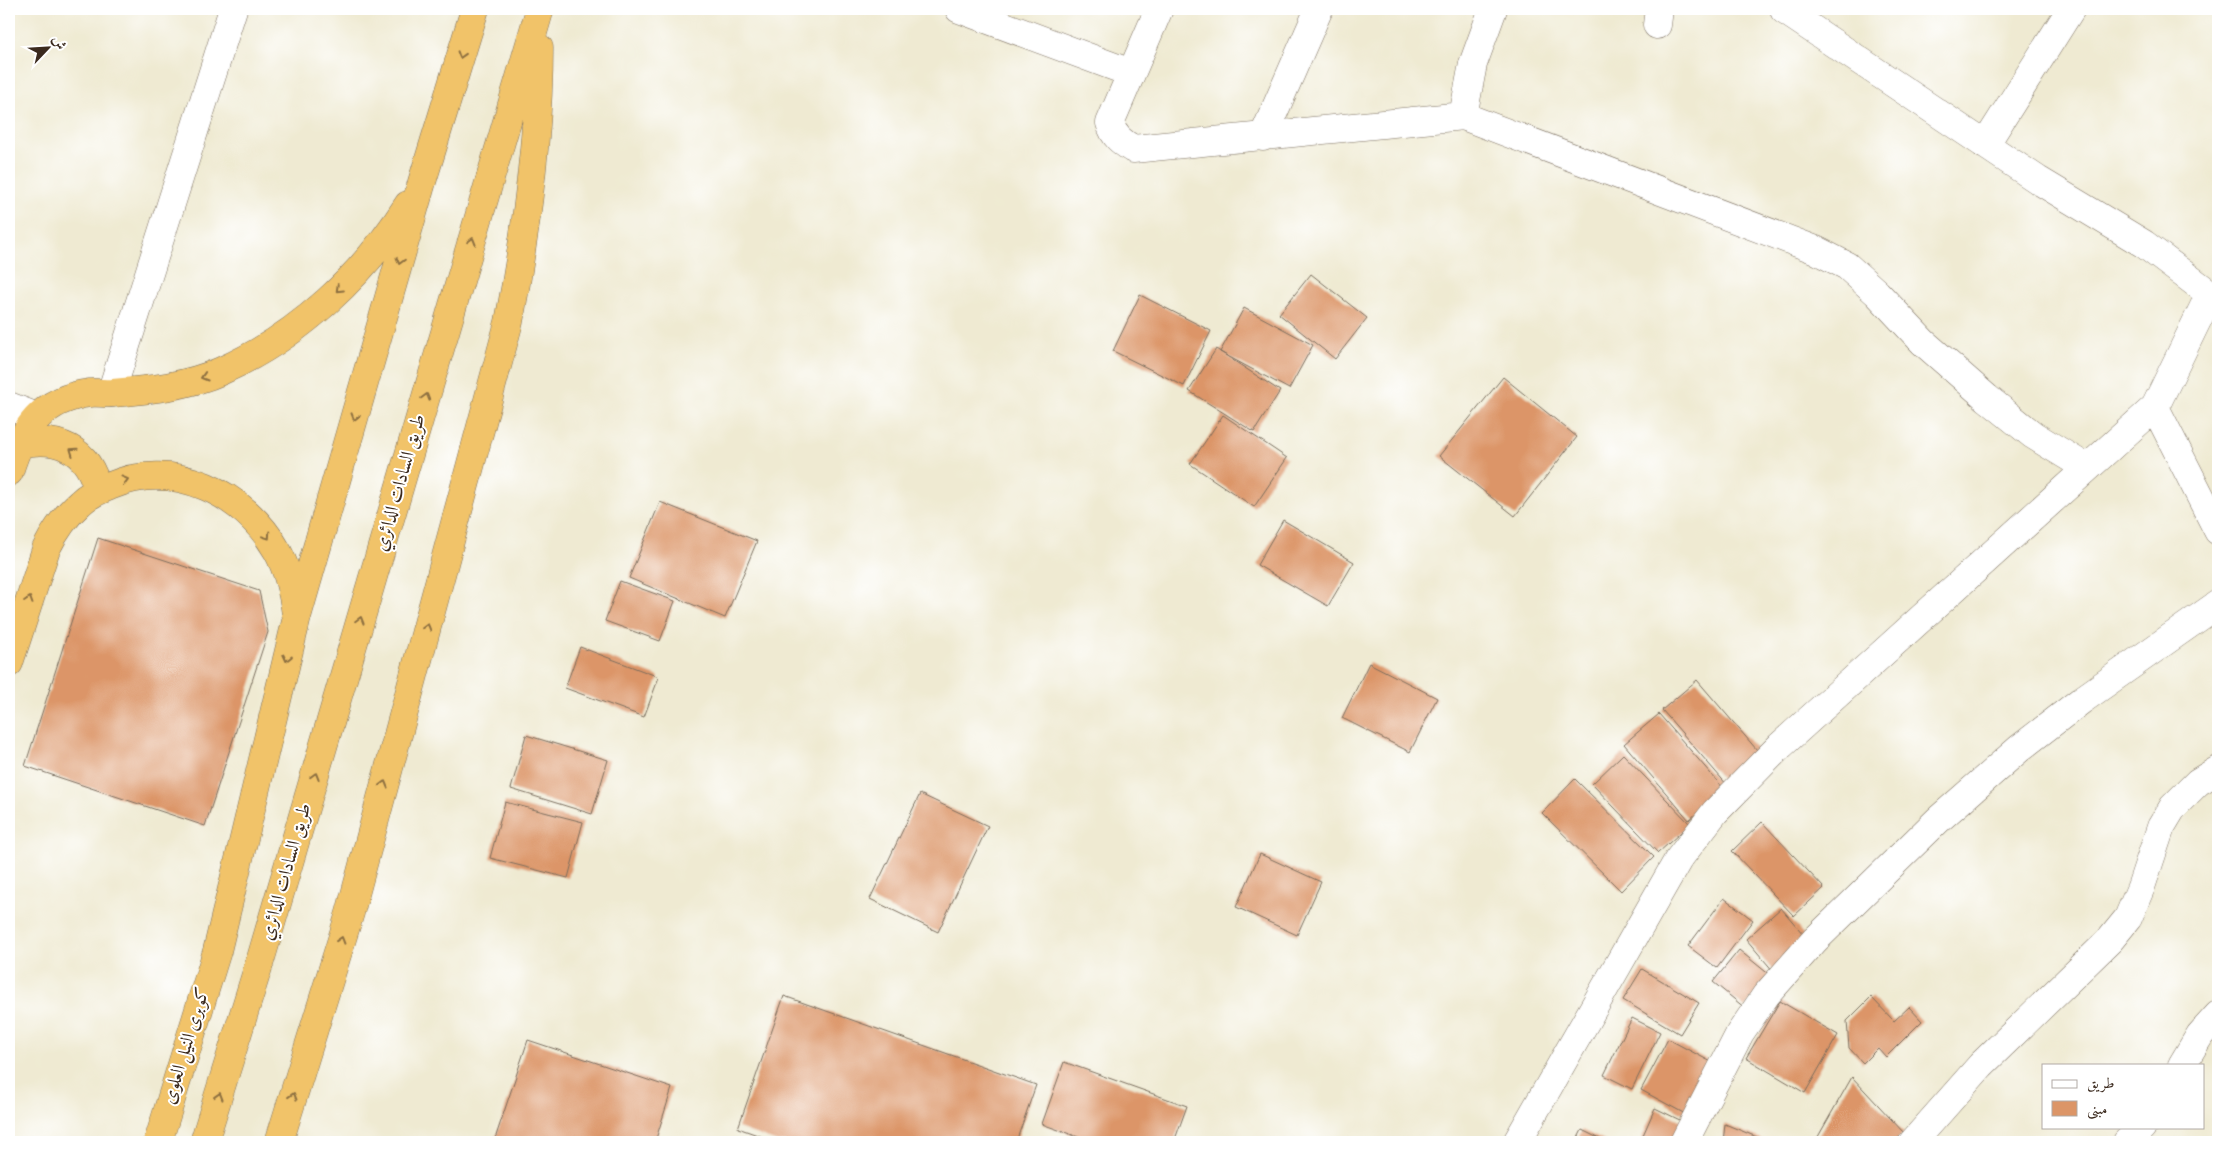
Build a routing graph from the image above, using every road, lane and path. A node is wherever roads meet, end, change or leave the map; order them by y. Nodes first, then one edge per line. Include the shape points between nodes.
1 (233, 9) edge
2 (475, 9) edge
3 (959, 9) edge
4 (1159, 9) edge
5 (1319, 9) edge
6 (1492, 9) edge
7 (2071, 9) edge
8 (540, 10) edge
9 (1784, 10) dead end
10 (1131, 73) junction
11 (1463, 116) junction
12 (1263, 136) junction
13 (1985, 145) junction
14 (422, 182) junction
15 (2214, 297) edge
16 (111, 393) junction
17 (9, 406) edge
18 (2155, 407) junction
19 (37, 417) junction
20 (18, 445) junction
21 (2087, 468) junction
22 (9, 472) edge
23 (98, 491) junction
24 (2218, 531) edge
25 (2218, 604) edge
26 (297, 617) junction
27 (9, 663) edge
28 (2218, 770) edge
29 (2218, 1015) edge
30 (2183, 1064) edge
31 (2141, 1128) edge
32 (158, 1142) edge
33 (204, 1142) edge
34 (279, 1142) edge
35 (1517, 1142) edge
36 (1684, 1142) edge
37 (1913, 1142) edge
38 (2127, 1142) edge

1 - 16 street
2 -> 14 highway
3 - 10 street
4 - 10 street
5 - 12 street
6 - 11 street via 1473,64
7 - 13 street
33 -> 8 highway, طريق السادات الدائري via 262,958
34 -> 8 highway via 350,913 509,322 529,195
9 - 13 street
10 - 12 street via 1110,123 1112,132 1133,149
11 - 12 street
11 - 21 street via 1816,250 1847,266 1987,398 2033,435
13 - 15 street via 2144,244
14 -> 16 highway via 369,260 300,324 220,372 173,386
14 -> 26 highway
15 - 18 street
16 - 19 highway via 72,397
17 - 19 street
18 - 21 street
18 - 24 street
19 - 20 highway
20 - 22 highway
23 -> 20 highway via 87,463 63,444 33,440
21 - 35 street via 1780,746 1715,812 1678,860
23 -> 26 highway via 121,480 172,476 196,481 220,492 262,528 278,552
27 -> 23 highway via 46,549 55,531 81,502
25 - 36 street via 2020,748 1938,820 1815,940 1766,995 1740,1033
26 -> 32 highway, كوبرى النيل العلوى via 217,950
28 - 37 street via 2198,782 2173,807 2165,820 2128,918 2110,940 1981,1065
29 - 30 street
31 - 38 street

